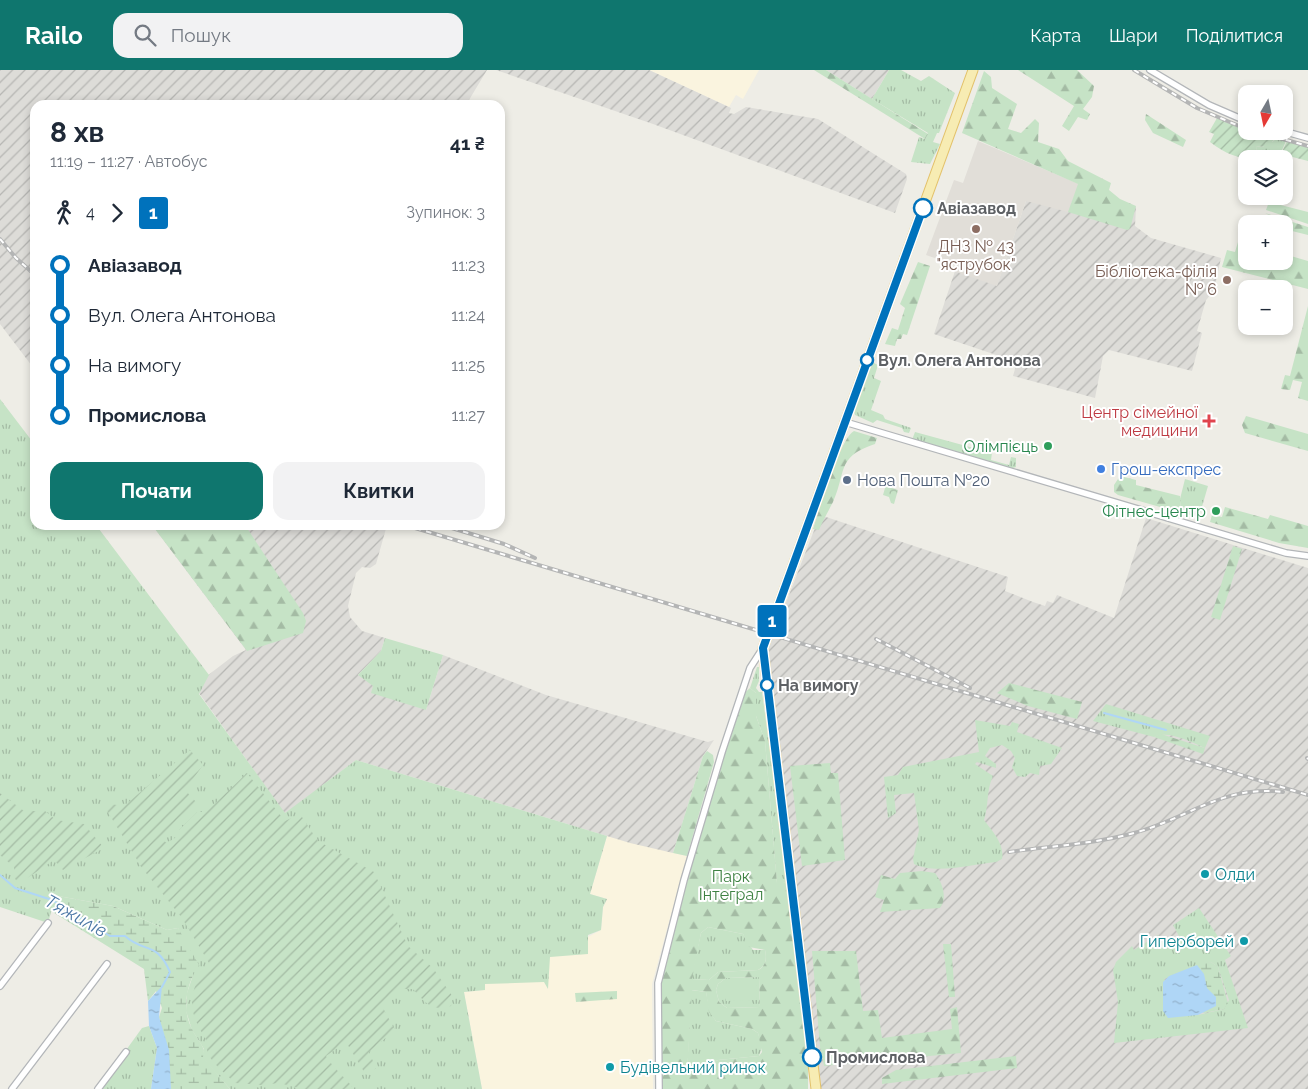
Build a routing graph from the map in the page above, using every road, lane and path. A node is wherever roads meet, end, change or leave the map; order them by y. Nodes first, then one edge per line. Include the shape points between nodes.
1 (974, 70) edge
2 (1150, 70) edge
3 (1238, 118) edge
4 (1293, 134) edge
5 (1308, 138) edge
6 (845, 422) junction
7 (1308, 556) edge
8 (763, 648) junction
9 (48, 923) dead end
10 (107, 964) dead end
11 (0, 986) edge
12 (126, 1052) dead end
13 (12, 1089) edge
14 (98, 1089) edge
15 (659, 1089) edge
16 (816, 1089) edge

1 - 6 main road
2 - 3 street via 1210,106
4 - 5 street
6 - 7 street via 1286,553
6 - 8 main road
8 - 15 street via 750,668 722,752 658,983
8 - 16 main road
9 - 11 street
10 - 13 street
12 - 14 street

